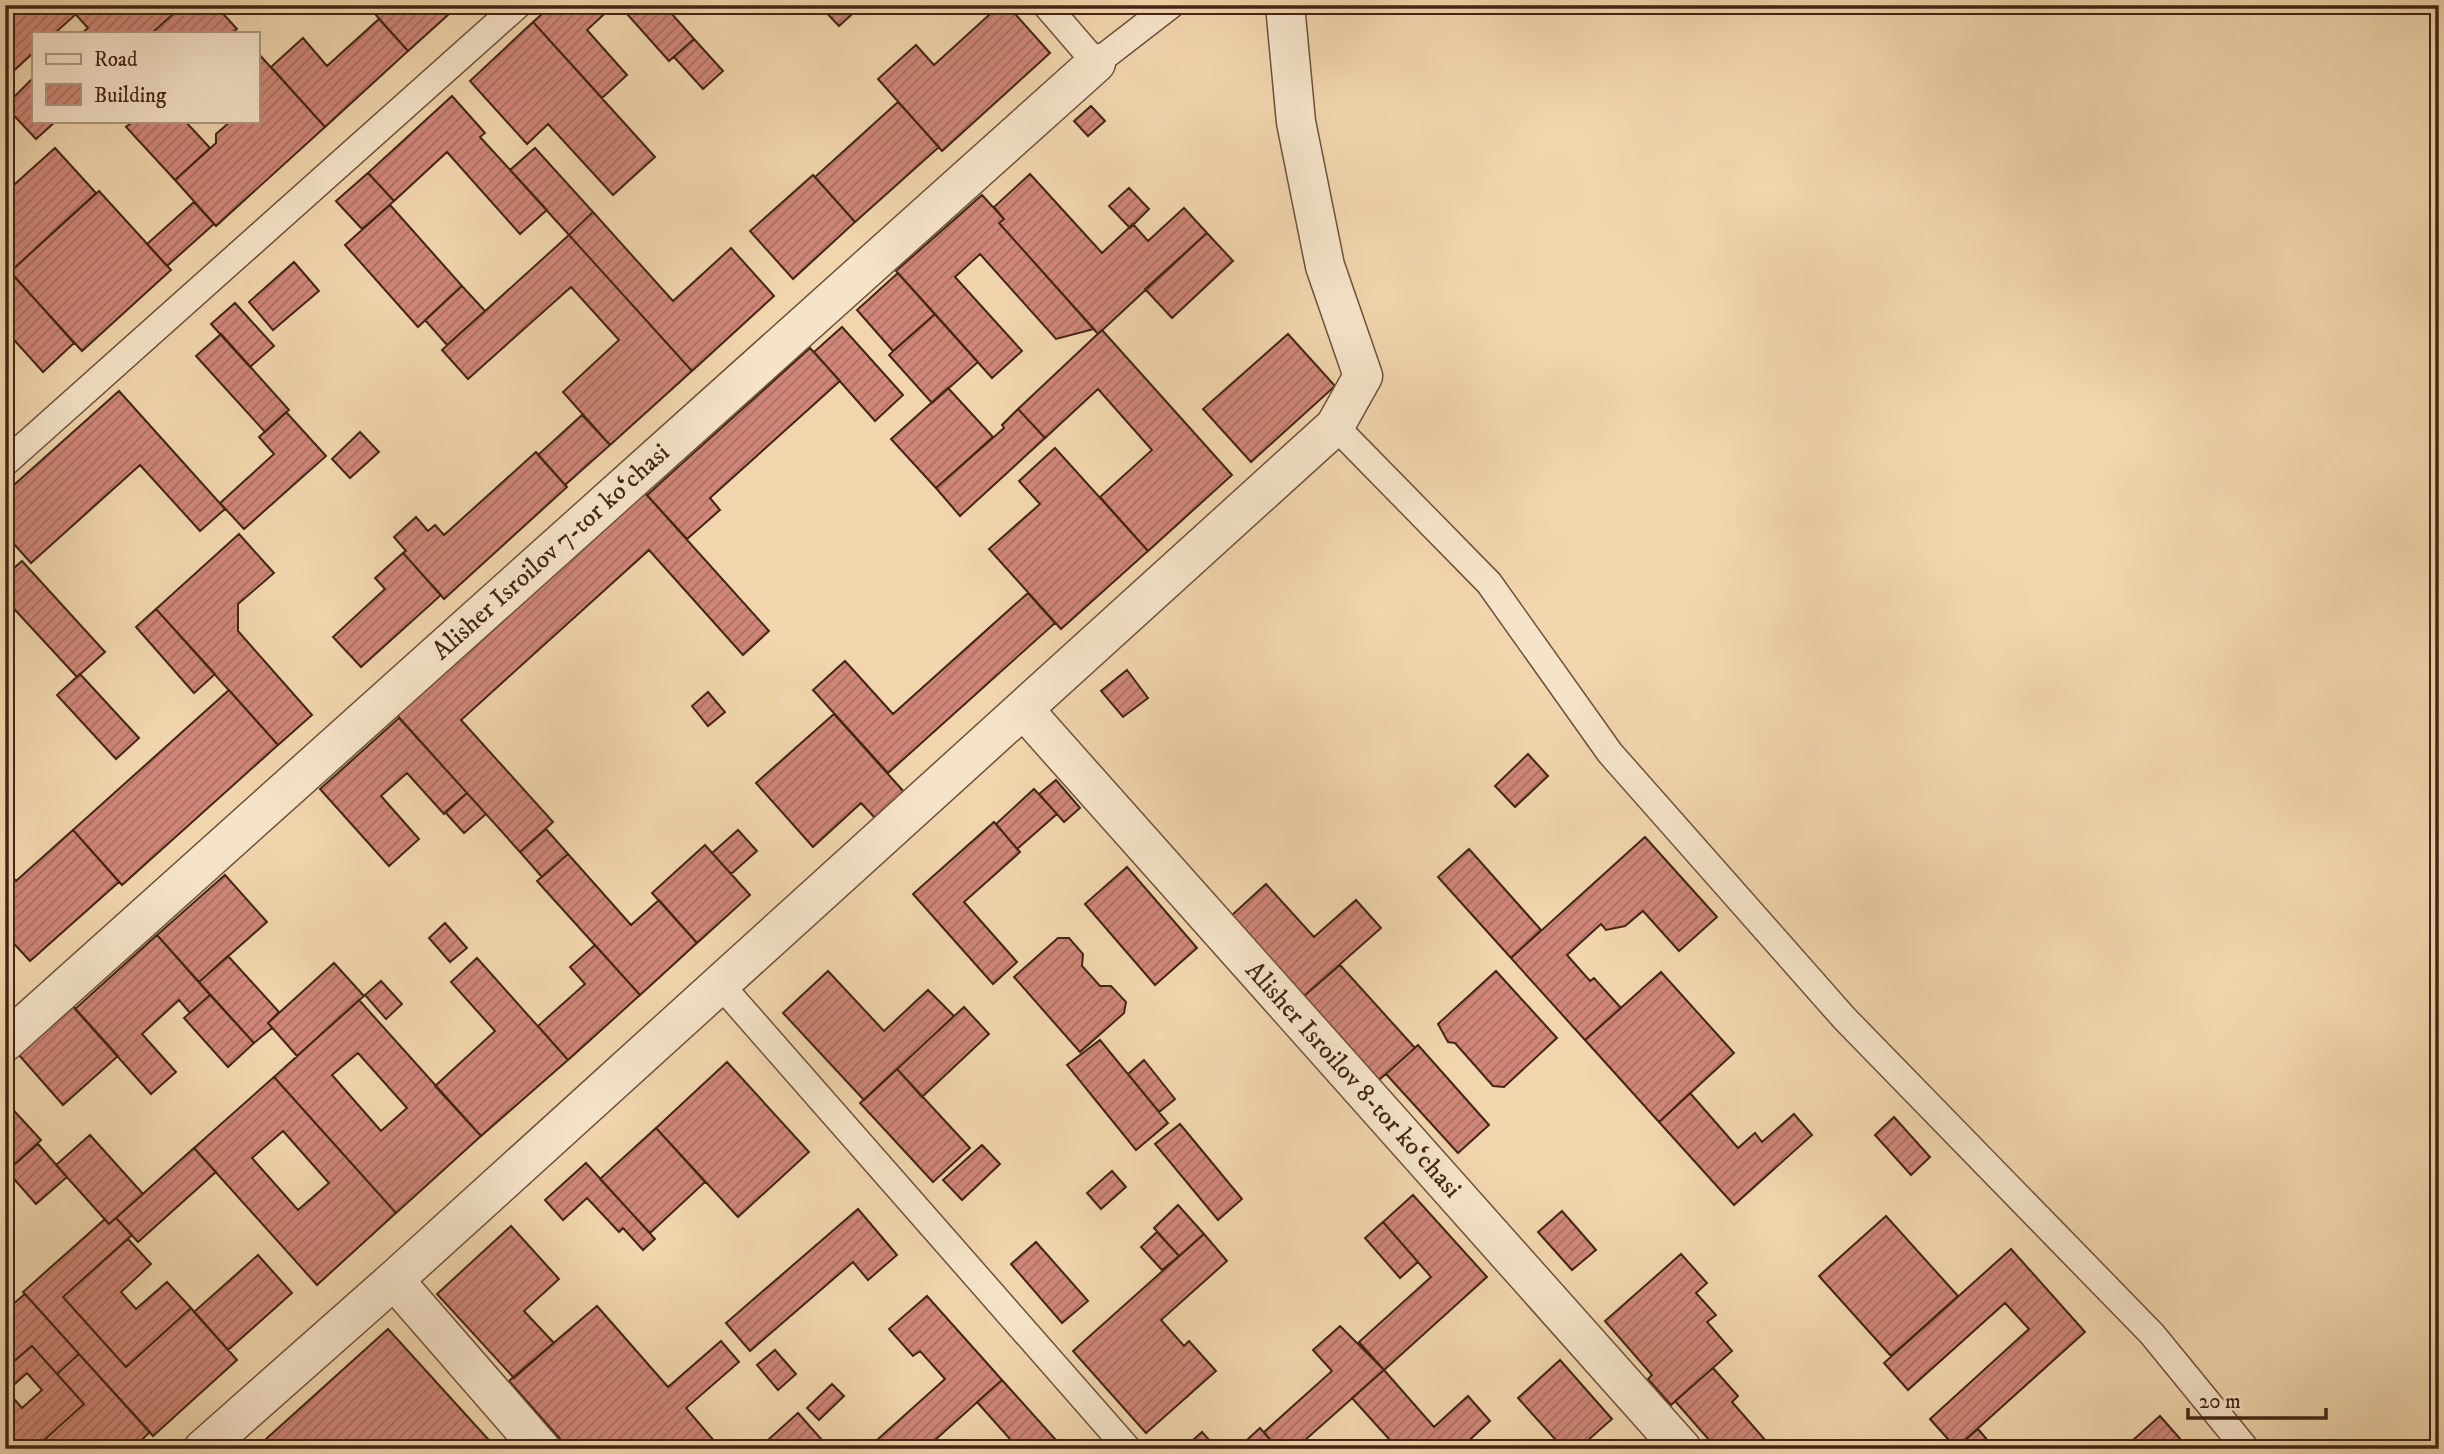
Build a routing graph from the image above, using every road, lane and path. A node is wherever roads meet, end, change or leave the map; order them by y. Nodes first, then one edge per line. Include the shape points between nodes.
1 (518, 5) edge
2 (1046, 5) edge
3 (1171, 5) edge
4 (1286, 5) edge
5 (1096, 63) junction
6 (1335, 426) junction
7 (5, 463) edge
8 (1024, 710) junction
9 (719, 983) junction
10 (5, 1042) edge
11 (394, 1280) junction
12 (203, 1449) edge
13 (541, 1449) edge
14 (1128, 1449) edge
15 (1682, 1449) edge
16 (2246, 1449) edge

1 - 7 lane
2 - 5 lane
3 - 5 lane
4 - 6 street via 1296,122 1325,266 1363,376
5 - 10 street, Alisher Isroilov 7-tor ko‘chasi
6 - 8 street
6 - 16 lane via 1489,583 1610,753 1845,1020 2152,1334
8 - 9 street
8 - 15 street, Alisher Isroilov 8-tor ko‘chasi
9 - 11 street
9 - 14 lane
11 - 12 street
11 - 13 street

